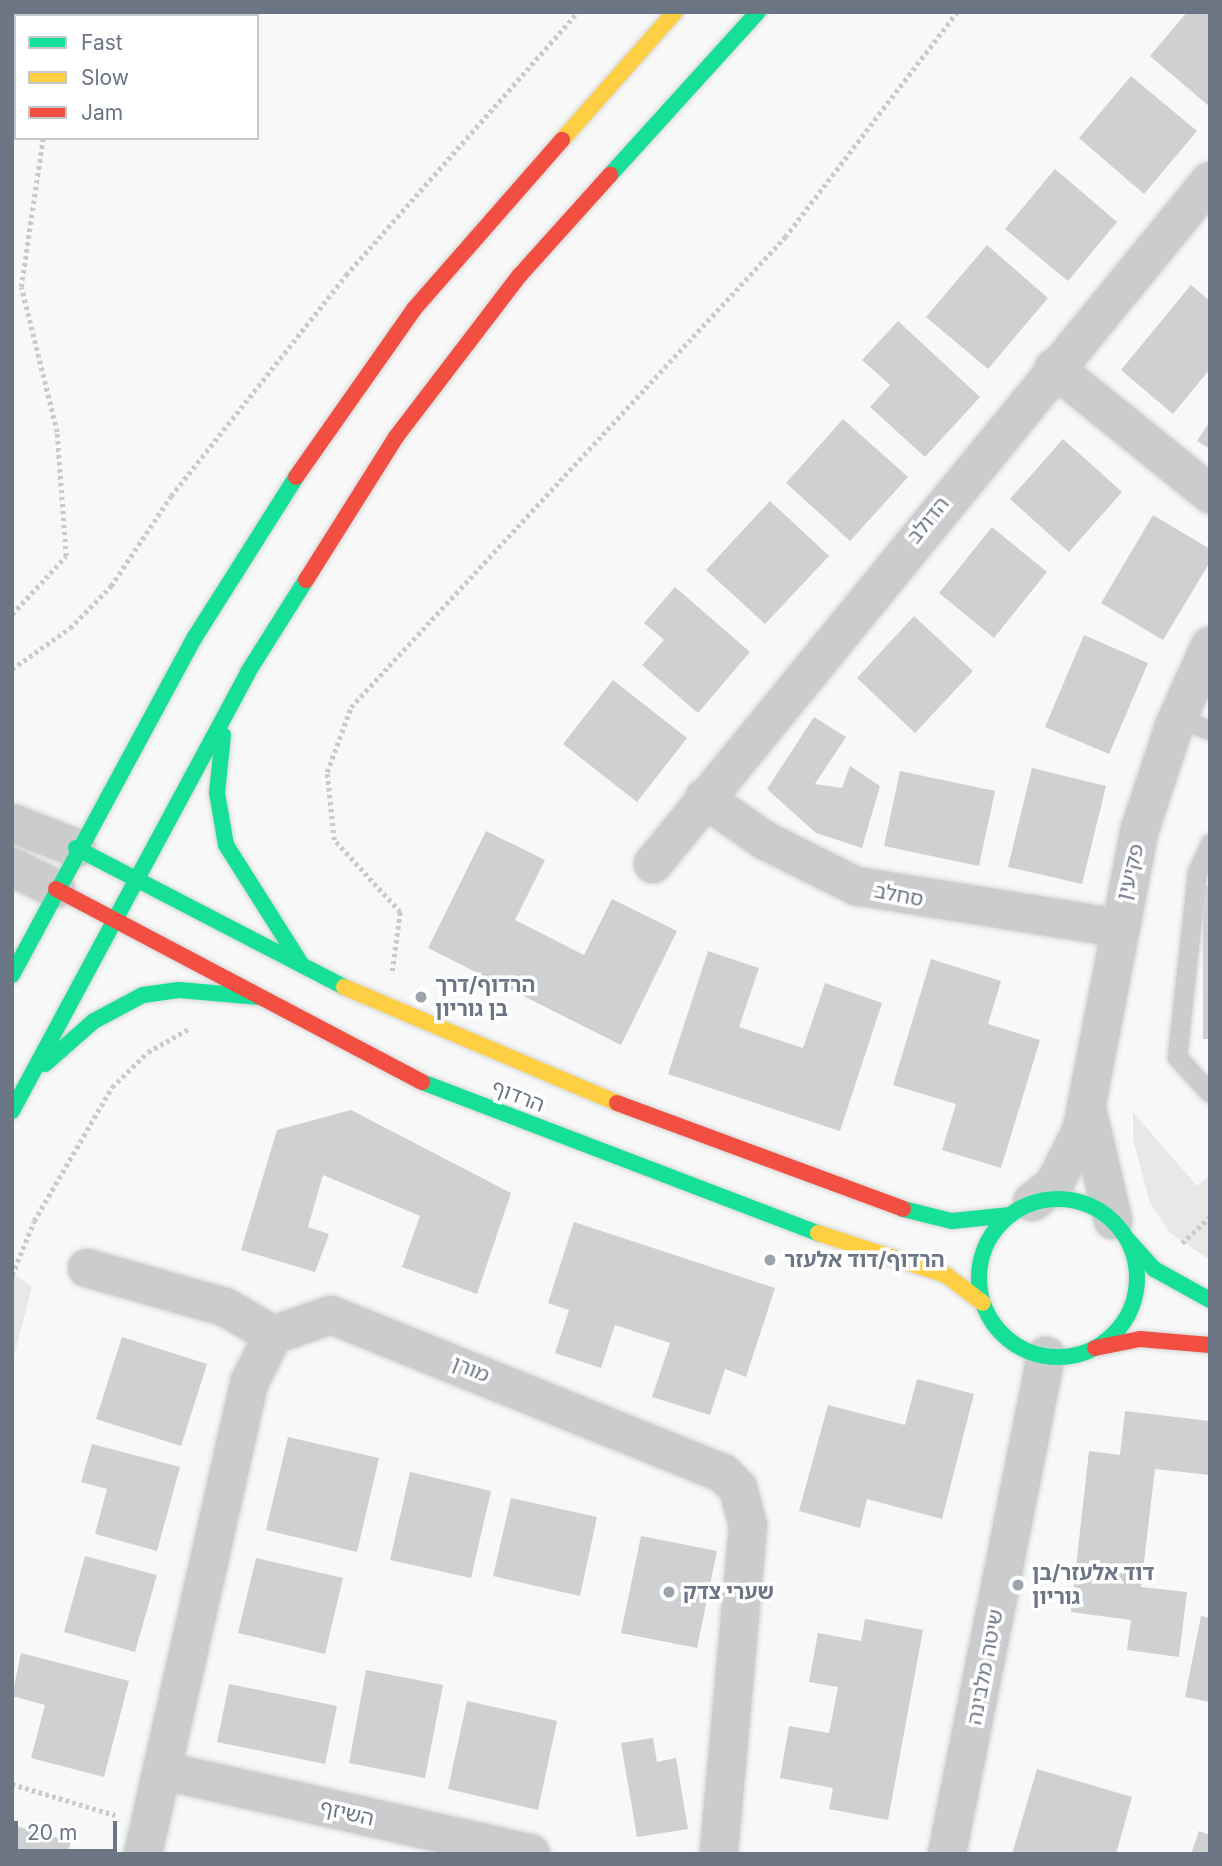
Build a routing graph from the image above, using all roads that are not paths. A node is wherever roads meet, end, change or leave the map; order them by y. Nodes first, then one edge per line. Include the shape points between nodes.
1 (675, 12) edge
2 (758, 12) edge
3 (1210, 181) edge
4 (1054, 368) junction
5 (1210, 494) edge
6 (1210, 646) edge
7 (225, 719) junction
8 (1194, 723) edge
9 (704, 798) junction
10 (12, 823) edge
11 (1210, 843) edge
12 (76, 848) junction
13 (653, 864) dead end
14 (12, 867) edge
15 (135, 876) junction
16 (56, 889) junction
17 (115, 916) junction
18 (1117, 928) junction
19 (302, 965) junction
20 (12, 975) edge
21 (259, 997) junction
22 (21, 1088) junction
23 (1210, 1093) edge
24 (1088, 1108) junction
25 (12, 1111) edge
26 (1021, 1208) junction
27 (1120, 1230) junction
28 (88, 1268) dead end
29 (1210, 1300) edge
30 (983, 1303) junction
31 (273, 1335) junction
32 (1210, 1345) edge
33 (1095, 1348) junction
34 (1046, 1356) junction
35 (164, 1771) junction
36 (146, 1840) edge
37 (531, 1854) edge
38 (719, 1854) edge
39 (947, 1854) edge

1 - 12 main road via 414,309 361,378 195,637
2 - 7 main road via 520,275 440,378 271,632
3 - 4 street, הדולב
4 - 5 street
4 - 9 street, הדולב
6 - 8 street, פקיעין
7 - 15 main road
7 - 19 main road via 217,793 226,845
8 - 18 street, פקיעין via 1145,811
9 - 13 street, הדולב
9 - 18 street, סחלב via 764,840 856,886
10 - 12 street
11 - 23 lane via 1197,872 1177,1057
12 - 15 main road, הרדוף
12 - 16 main road
14 - 16 street
15 - 17 main road
15 - 19 main road, הרדוף
16 - 17 main road, הרדוף
16 - 20 main road
17 - 21 main road, הרדוף
17 - 22 main road
18 - 24 street, פקיעין
19 - 26 main road, הרדוף via 387,1009 875,1202 952,1220
21 - 22 main road via 179,990 143,995 94,1021
21 - 30 main road, הרדוף via 411,1079 859,1249 946,1275
22 - 25 main road
24 - 26 street, פקיעין via 1071,1158 1047,1193
24 - 27 street, פקיעין
26 - 27 main road via 1070,1199
26 - 30 main road via 982,1254
27 - 29 main road via 1154,1269
27 - 33 main road via 1136,1264 1134,1301 1116,1333
28 - 31 street via 225,1307
30 - 34 main road via 1013,1343
31 - 35 street via 249,1383
31 - 38 street, מורן via 311,1316 351,1319 723,1473 738,1488 748,1527
32 - 33 main road via 1140,1339
33 - 34 main road
34 - 39 street, שיטה מלבינה
35 - 36 street
35 - 37 street, השיזף

